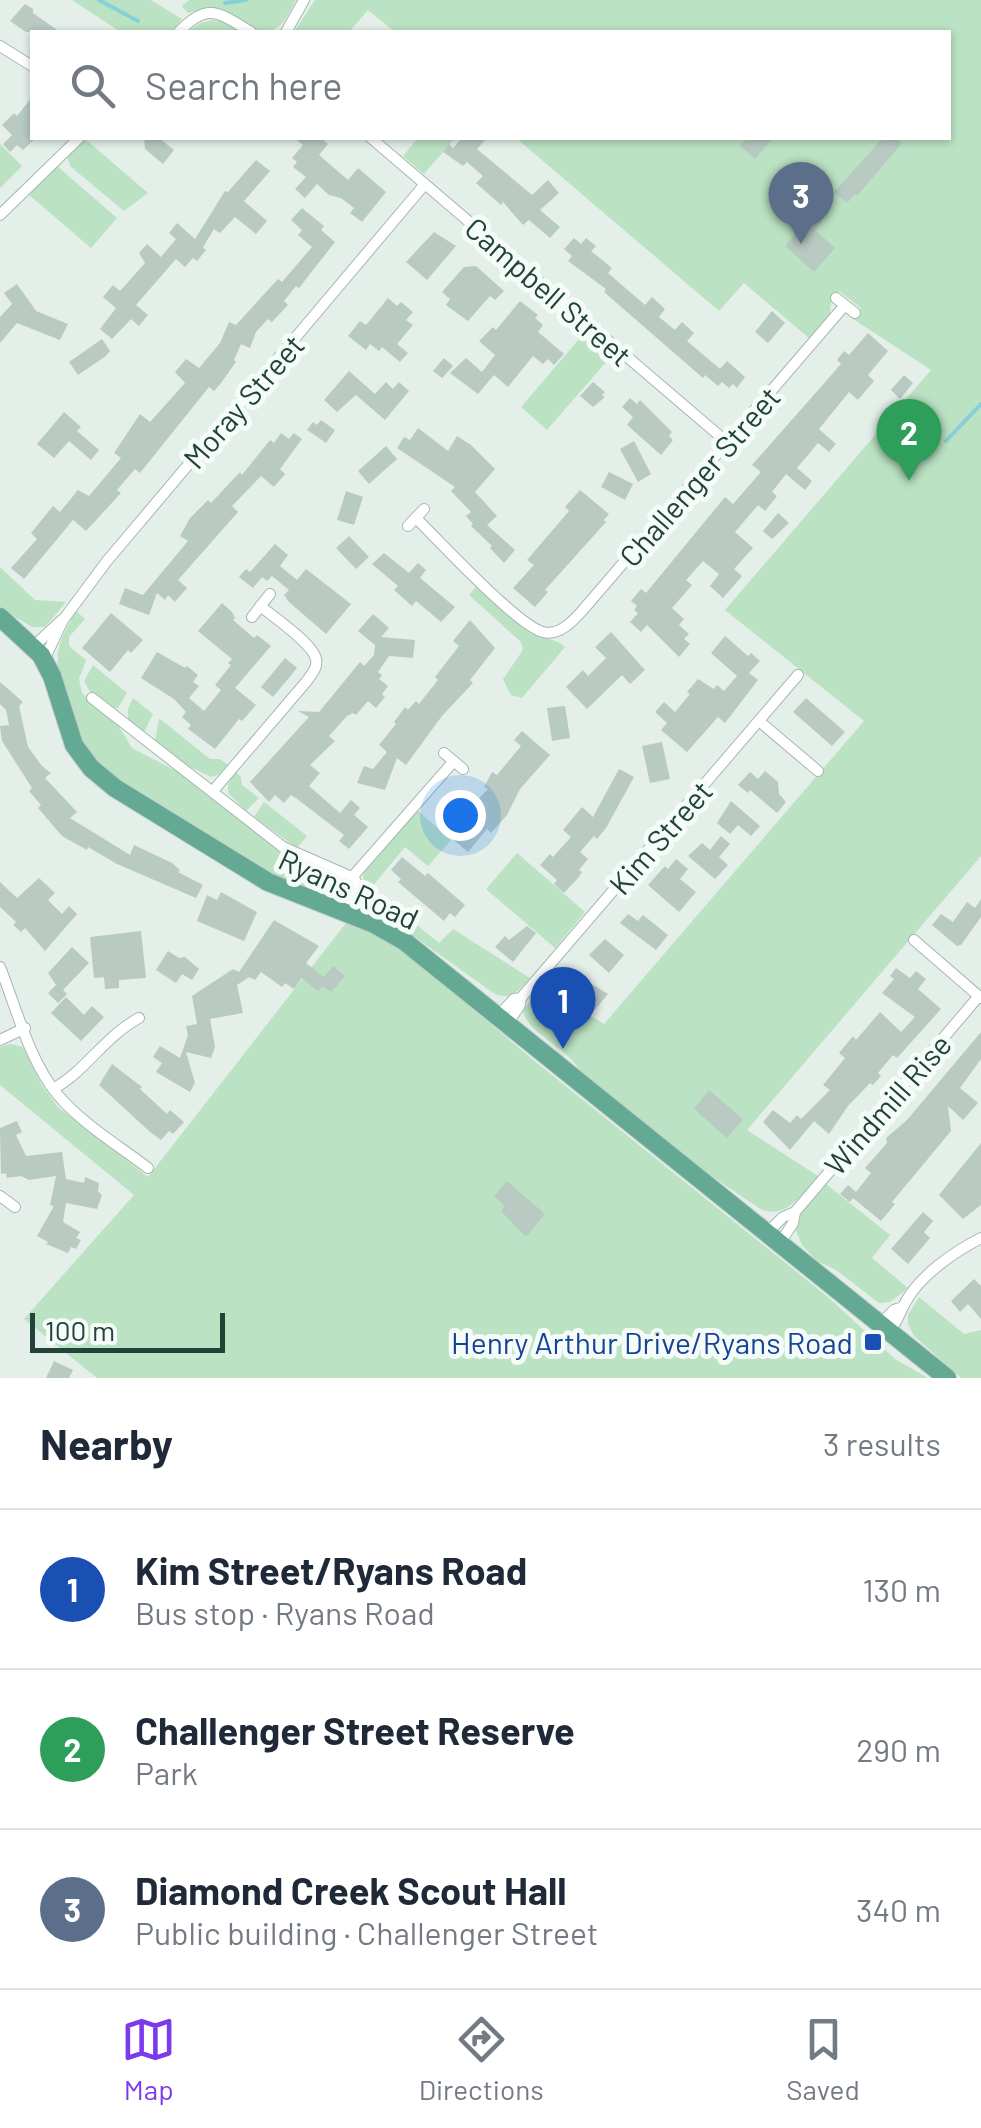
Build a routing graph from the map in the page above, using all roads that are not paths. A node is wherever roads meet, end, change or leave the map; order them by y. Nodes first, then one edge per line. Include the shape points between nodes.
1 (304, 0) edge
2 (181, 30) edge
3 (248, 30) edge
4 (287, 30) edge
5 (0, 46) edge
6 (30, 65) edge
7 (77, 140) edge
8 (373, 140) edge
9 (425, 184) junction
10 (0, 215) edge
11 (845, 305) dead end
12 (728, 443) junction
13 (416, 518) dead end
14 (270, 594) dead end
15 (260, 606) junction
16 (0, 617) edge
17 (252, 617) dead end
18 (39, 653) junction
19 (798, 675) dead end
20 (92, 698) dead end
21 (759, 721) junction
22 (444, 753) dead end
23 (818, 771) dead end
24 (212, 791) junction
25 (354, 878) junction
26 (339, 911) junction
27 (379, 926) junction
28 (914, 940) dead end
29 (0, 967) edge
30 (980, 997) edge
31 (139, 1018) dead end
32 (503, 1019) junction
33 (25, 1028) junction
34 (0, 1040) edge
35 (53, 1089) junction
36 (148, 1168) dead end
37 (0, 1196) edge
38 (15, 1207) dead end
39 (773, 1238) junction
40 (981, 1238) edge
41 (885, 1328) junction
42 (946, 1378) edge

1 - 4 street
2 - 3 street via 208,12
5 - 6 street
7 - 10 street
8 - 9 street, Campbell Street
9 - 12 street, Campbell Street
9 - 18 street, Moray Street via 119,546
11 - 12 street, Challenger Street
12 - 13 street, Challenger Street via 559,630 529,625
14 - 15 street
15 - 17 street
15 - 24 street via 312,651 316,666
16 - 18 main road, Ryans Road
18 - 26 main road, Ryans Road via 74,745 102,778 268,882
19 - 21 street, Kim Street
20 - 24 street, Ryans Road
21 - 23 street
21 - 32 street, Kim Street
22 - 25 street via 458,765
24 - 25 street, Ryans Road via 283,847
25 - 26 street
25 - 27 street
26 - 27 main road, Ryans Road
27 - 32 main road, Ryans Road
28 - 30 street
29 - 33 street
30 - 39 street, Windmill Rise via 795,1212 783,1217
31 - 35 street
32 - 39 main road, Ryans Road
33 - 34 street
33 - 35 street
35 - 36 street
37 - 38 street
39 - 41 main road, Ryans Road
40 - 41 street via 940,1265 894,1310
41 - 42 main road, Ryans Road

